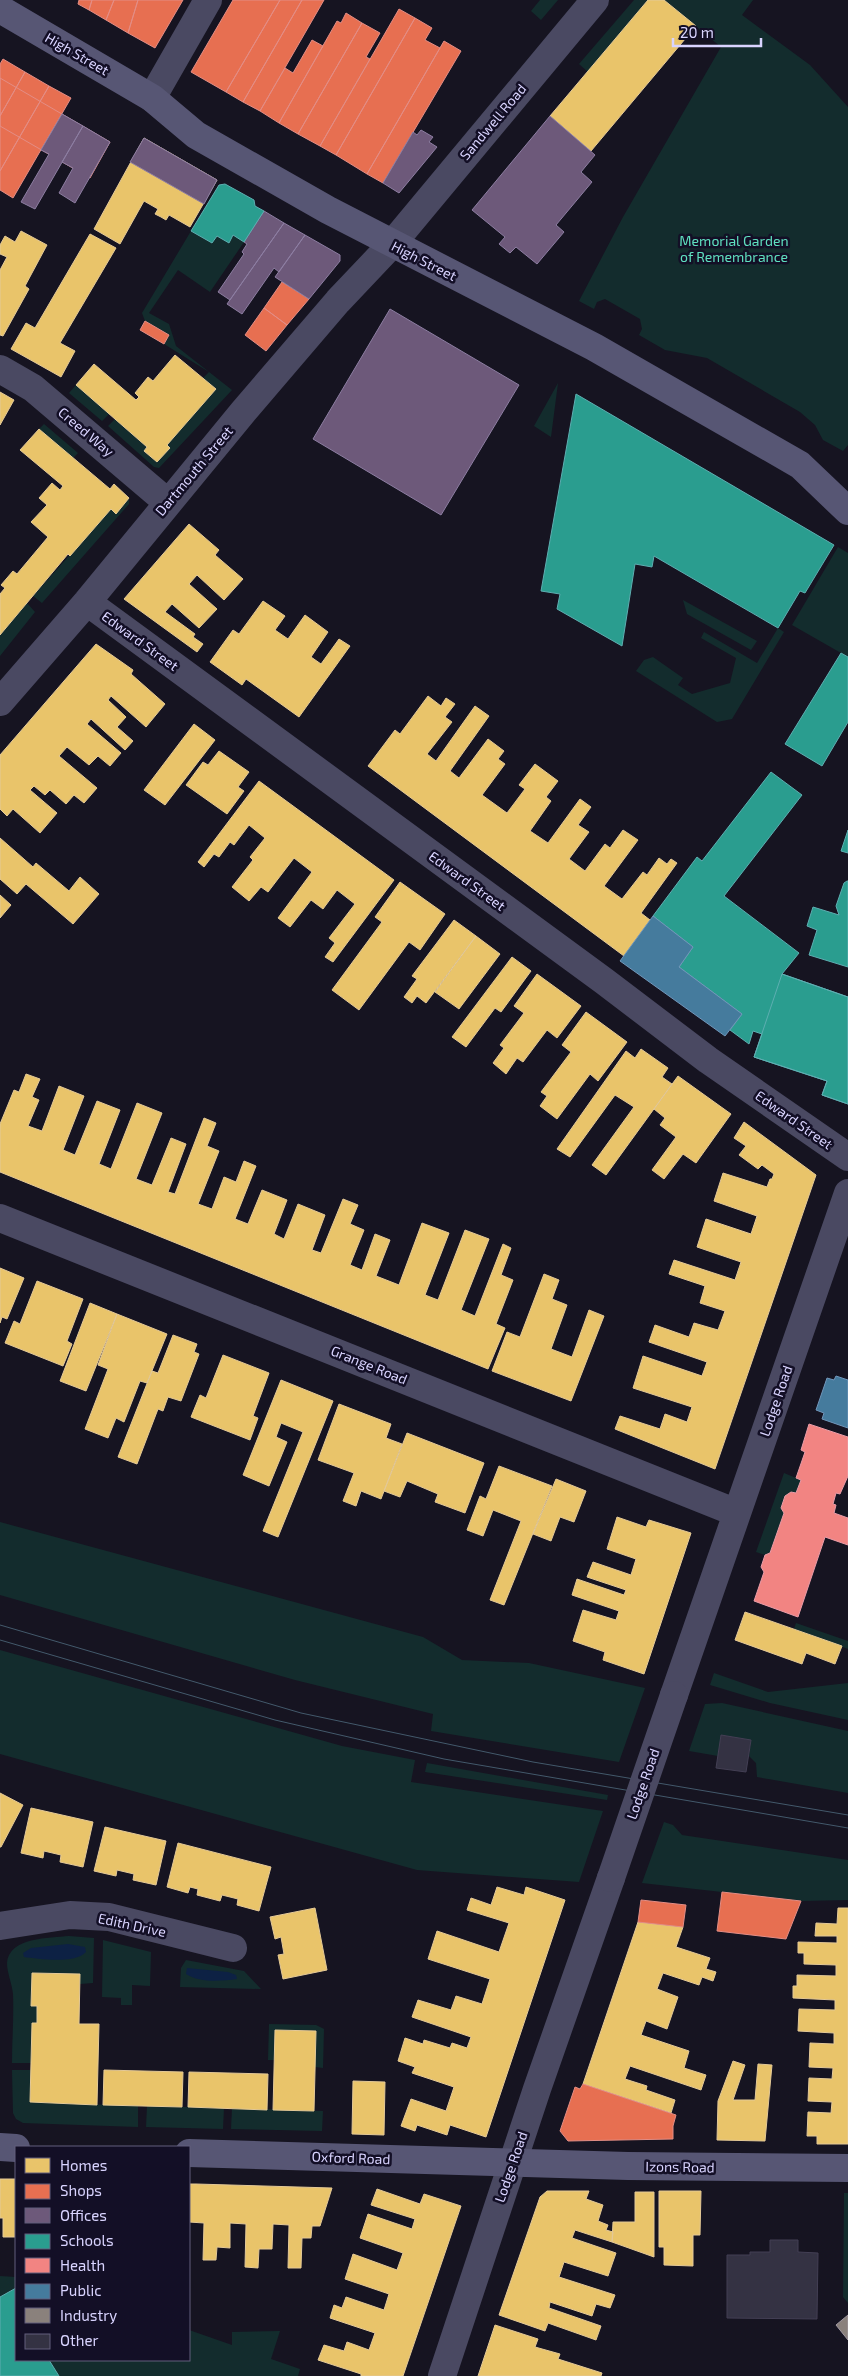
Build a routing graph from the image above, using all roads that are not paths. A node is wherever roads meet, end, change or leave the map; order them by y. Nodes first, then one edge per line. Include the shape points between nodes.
1 (208, 0) edge
2 (595, 0) edge
3 (0, 9) edge
4 (152, 98) junction
5 (392, 244) junction
6 (0, 369) edge
7 (167, 502) junction
8 (848, 511) edge
9 (87, 602) junction
10 (0, 702) edge
11 (848, 1157) edge
12 (848, 1193) edge
13 (0, 1218) edge
14 (737, 1513) junction
15 (0, 1926) edge
16 (233, 1948) dead end
17 (0, 2147) edge
18 (15, 2148) edge
19 (190, 2153) edge
20 (513, 2162) junction
21 (848, 2168) edge
22 (442, 2376) edge

1 - 4 street
2 - 5 street, Sandwell Road
3 - 4 street, High Street
4 - 5 street, High Street via 196,135
5 - 7 street, Dartmouth Street via 329,312
5 - 8 street, High Street via 594,347 800,465
6 - 7 street, Creed Way via 33,388
7 - 9 street, Dartmouth Street
9 - 10 street, Dartmouth Street
9 - 11 street, Edward Street via 708,1060
12 - 14 street, Lodge Road
13 - 14 street, Grange Road
14 - 20 street, Lodge Road, bridge
15 - 16 street, Edith Drive via 70,1915 109,1917
17 - 18 street
19 - 20 street, Oxford Road
20 - 21 street, Izons Road
20 - 22 street, Lodge Road

